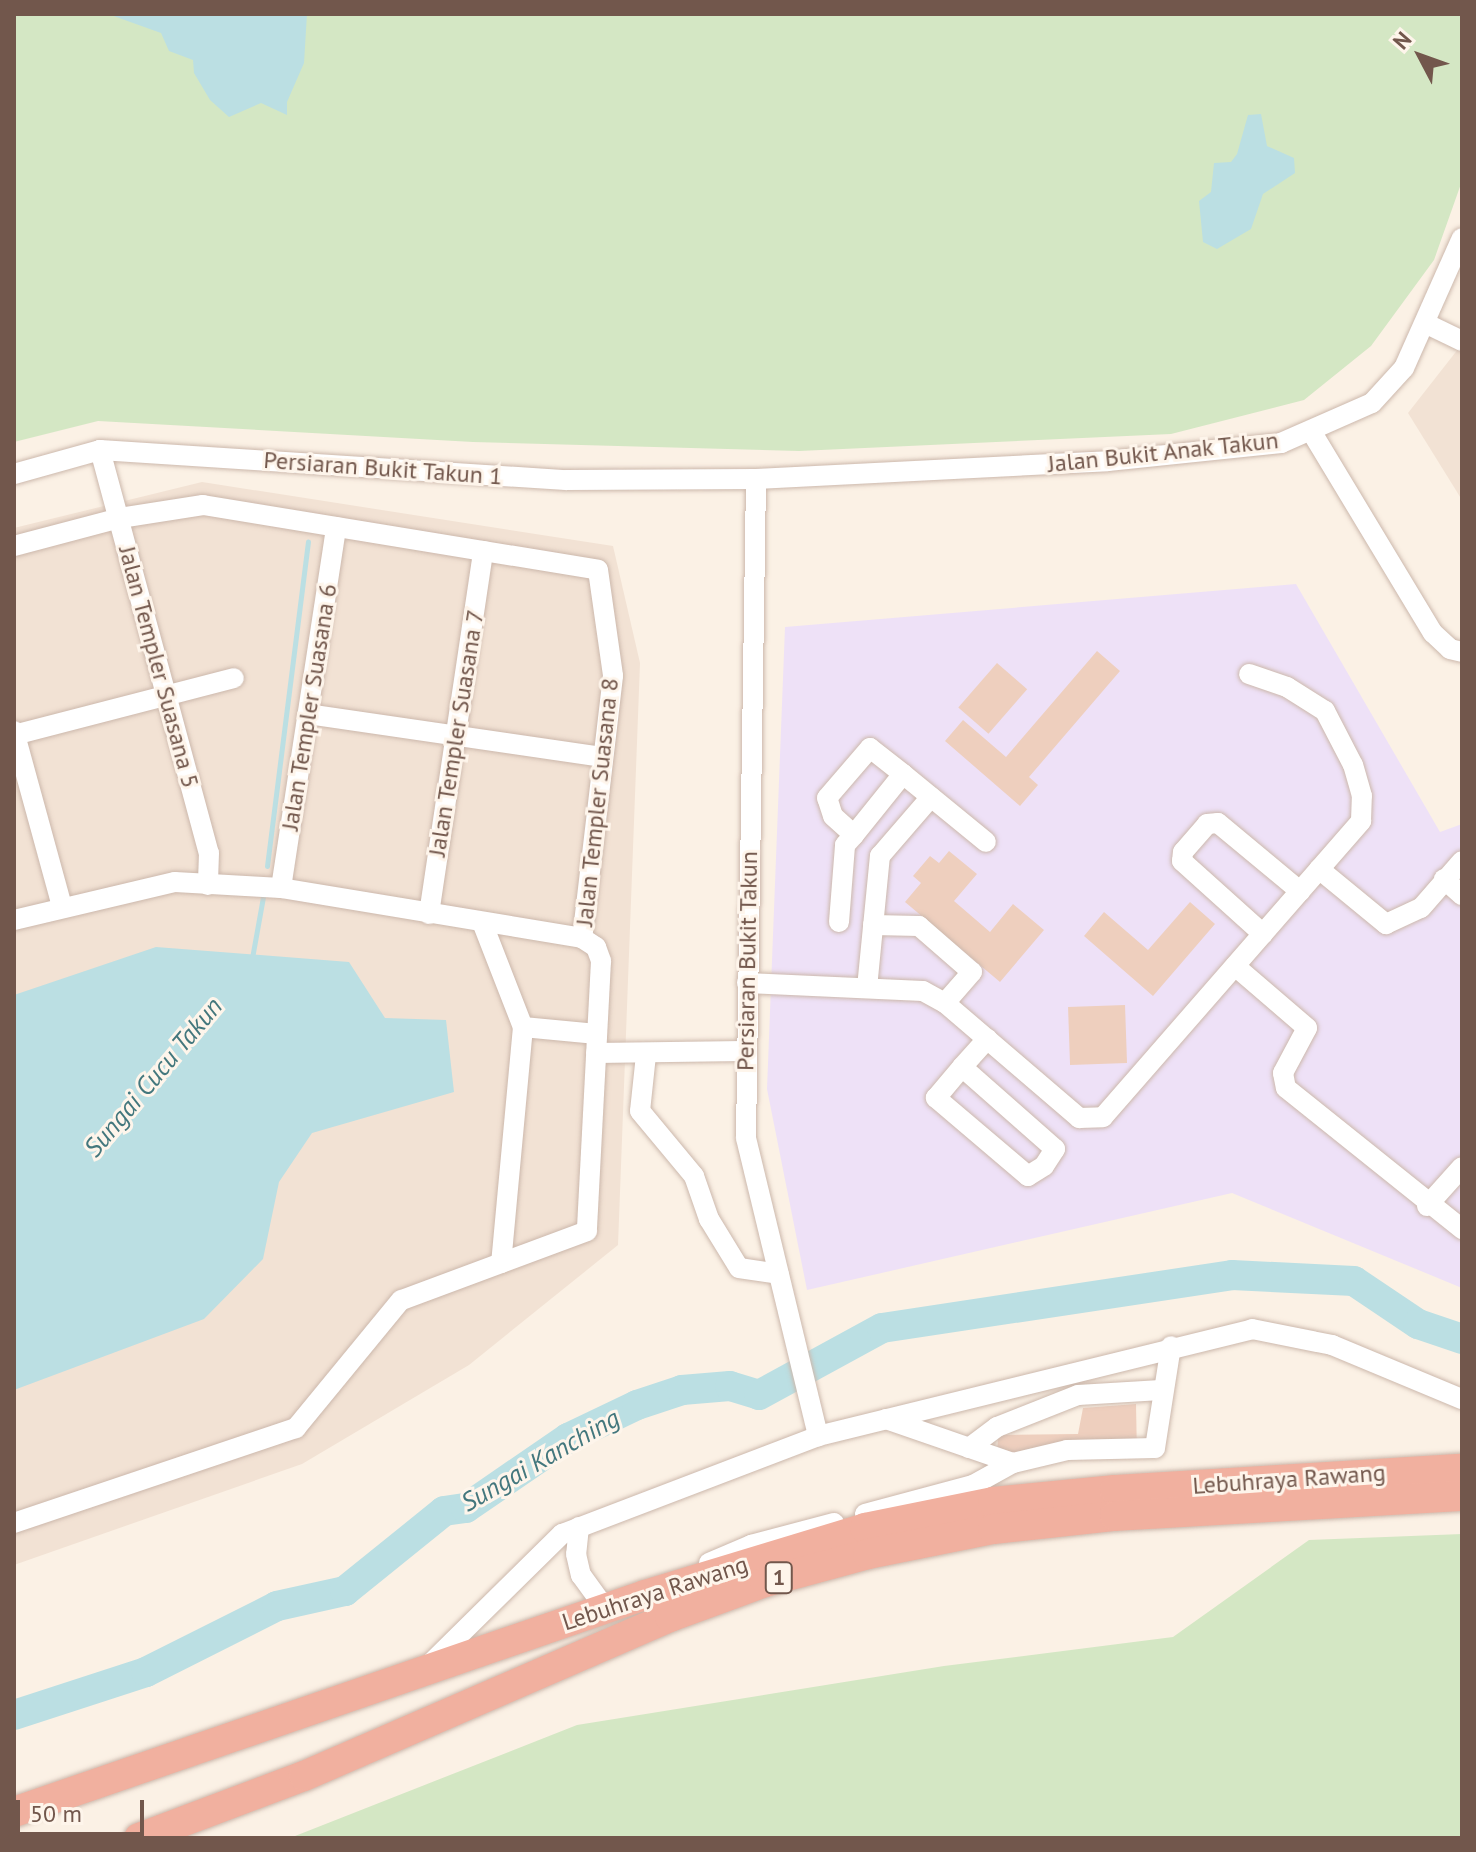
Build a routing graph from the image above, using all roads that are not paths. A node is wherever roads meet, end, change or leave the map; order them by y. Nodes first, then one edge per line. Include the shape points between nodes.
1 (1462, 238) edge
2 (1425, 323) junction
3 (1462, 341) edge
4 (1311, 431) junction
5 (100, 450) junction
6 (14, 474) edge
7 (756, 479) junction
8 (120, 518) junction
9 (336, 527) junction
10 (14, 546) edge
11 (483, 551) junction
12 (1462, 652) edge
13 (1249, 674) dead end
14 (234, 678) dead end
15 (166, 696) junction
16 (308, 714) junction
17 (14, 734) edge
18 (455, 736) junction
19 (602, 757) junction
20 (903, 774) junction
21 (931, 797) junction
22 (854, 835) junction
23 (986, 842) dead end
24 (1462, 861) edge
25 (1319, 869) junction
26 (1444, 879) junction
27 (208, 885) junction
28 (281, 888) junction
29 (1300, 891) junction
30 (1462, 895) edge
31 (62, 907) junction
32 (429, 914) junction
33 (14, 920) edge
34 (482, 922) junction
35 (839, 922) dead end
36 (873, 925) junction
37 (1263, 934) junction
38 (582, 938) junction
39 (1235, 966) junction
40 (747, 983) junction
41 (867, 988) junction
42 (945, 1003) junction
43 (523, 1027) junction
44 (987, 1039) junction
45 (597, 1043) junction
46 (744, 1051) junction
47 (646, 1055) junction
48 (962, 1067) junction
49 (1462, 1167) edge
50 (1427, 1206) junction
51 (1462, 1229) edge
52 (501, 1263) junction
53 (779, 1274) junction
54 (1171, 1346) junction
55 (1161, 1390) junction
56 (1462, 1399) edge
57 (886, 1419) junction
58 (818, 1436) junction
59 (969, 1448) junction
60 (1013, 1463) junction
61 (1462, 1469) edge
62 (1462, 1496) edge
63 (14, 1523) edge
64 (579, 1527) junction
65 (645, 1595) junction
66 (614, 1605) junction
67 (413, 1678) junction
68 (14, 1812) edge
69 (139, 1838) edge

1 - 2 street, Jalan Bukit Anak Takun
2 - 3 street
2 - 4 street, Jalan Bukit Anak Takun via 1404,368 1372,403
4 - 7 street, Jalan Bukit Anak Takun via 1281,443 1108,461
4 - 12 street via 1433,633 1450,649
5 - 6 street, Persiaran Bukit Takun 1
5 - 7 street, Persiaran Bukit Takun 1 via 566,480
5 - 8 street, Jalan Templer Suasana 5
7 - 40 street, Persiaran Bukit Takun
8 - 9 street via 203,505
8 - 10 street
8 - 15 street, Jalan Templer Suasana 5
9 - 11 street
9 - 16 street, Jalan Templer Suasana 6
11 - 18 street, Jalan Templer Suasana 7
11 - 19 street, Jalan Templer Suasana 8 via 598,570 613,676
13 - 25 street via 1287,687 1325,711 1353,765 1362,796 1361,821
14 - 15 street
15 - 17 street
15 - 27 street, Jalan Templer Suasana 5 via 209,853
16 - 18 street
16 - 28 street, Jalan Templer Suasana 6
17 - 31 street
18 - 19 street
18 - 32 street, Jalan Templer Suasana 7
19 - 38 street, Jalan Templer Suasana 8
20 - 21 street
20 - 22 street
20 - 22 street via 870,748 827,798 833,816
21 - 23 street
21 - 36 street via 880,856
22 - 35 street via 845,845
24 - 26 street
25 - 26 street via 1386,924 1421,908
25 - 29 street
26 - 30 street
27 - 28 street
27 - 31 street via 175,882
28 - 32 street
29 - 37 street
29 - 37 street via 1218,823 1207,824 1183,852 1182,861
31 - 33 street
32 - 34 street
34 - 38 street
34 - 43 street
36 - 41 street
36 - 42 street via 919,926 972,972
37 - 39 street
38 - 45 street via 596,947 601,961
39 - 44 street via 1103,1117 1079,1118
39 - 50 street via 1307,1028 1283,1073 1286,1088
40 - 41 street
40 - 46 street, Persiaran Bukit Takun
41 - 42 street via 923,991
42 - 44 street
43 - 45 street
43 - 52 street
44 - 48 street
45 - 47 street
45 - 52 street via 587,1231
46 - 47 street
46 - 53 street, Persiaran Bukit Takun via 746,1138
47 - 53 street via 640,1111 694,1176 709,1219 739,1268
48 - 48 street via 936,1098 1028,1176 1044,1166 1055,1149
49 - 50 street
50 - 51 street
52 - 63 street via 401,1300 296,1428
53 - 58 street, Persiaran Bukit Takun
54 - 55 street
54 - 56 street via 1252,1329 1332,1345
54 - 57 street
55 - 59 street via 1078,1395 997,1427
55 - 60 street via 1155,1448 1067,1450
57 - 58 street
57 - 59 street
58 - 64 street
59 - 60 street
60 - 65 street via 973,1485 751,1545
61 - 65 highway, Lebuhraya Rawang / 1 via 993,1502 865,1528
62 - 69 highway, Lebuhraya Rawang / 1 via 1115,1516 993,1529 868,1554 765,1582 670,1617 304,1776
64 - 66 street via 576,1554 581,1575 600,1601
64 - 67 street via 544,1546 462,1637
65 - 66 highway, Lebuhraya Rawang / 1
66 - 67 highway, Lebuhraya Rawang / 1
67 - 68 highway, Lebuhraya Rawang / 1

